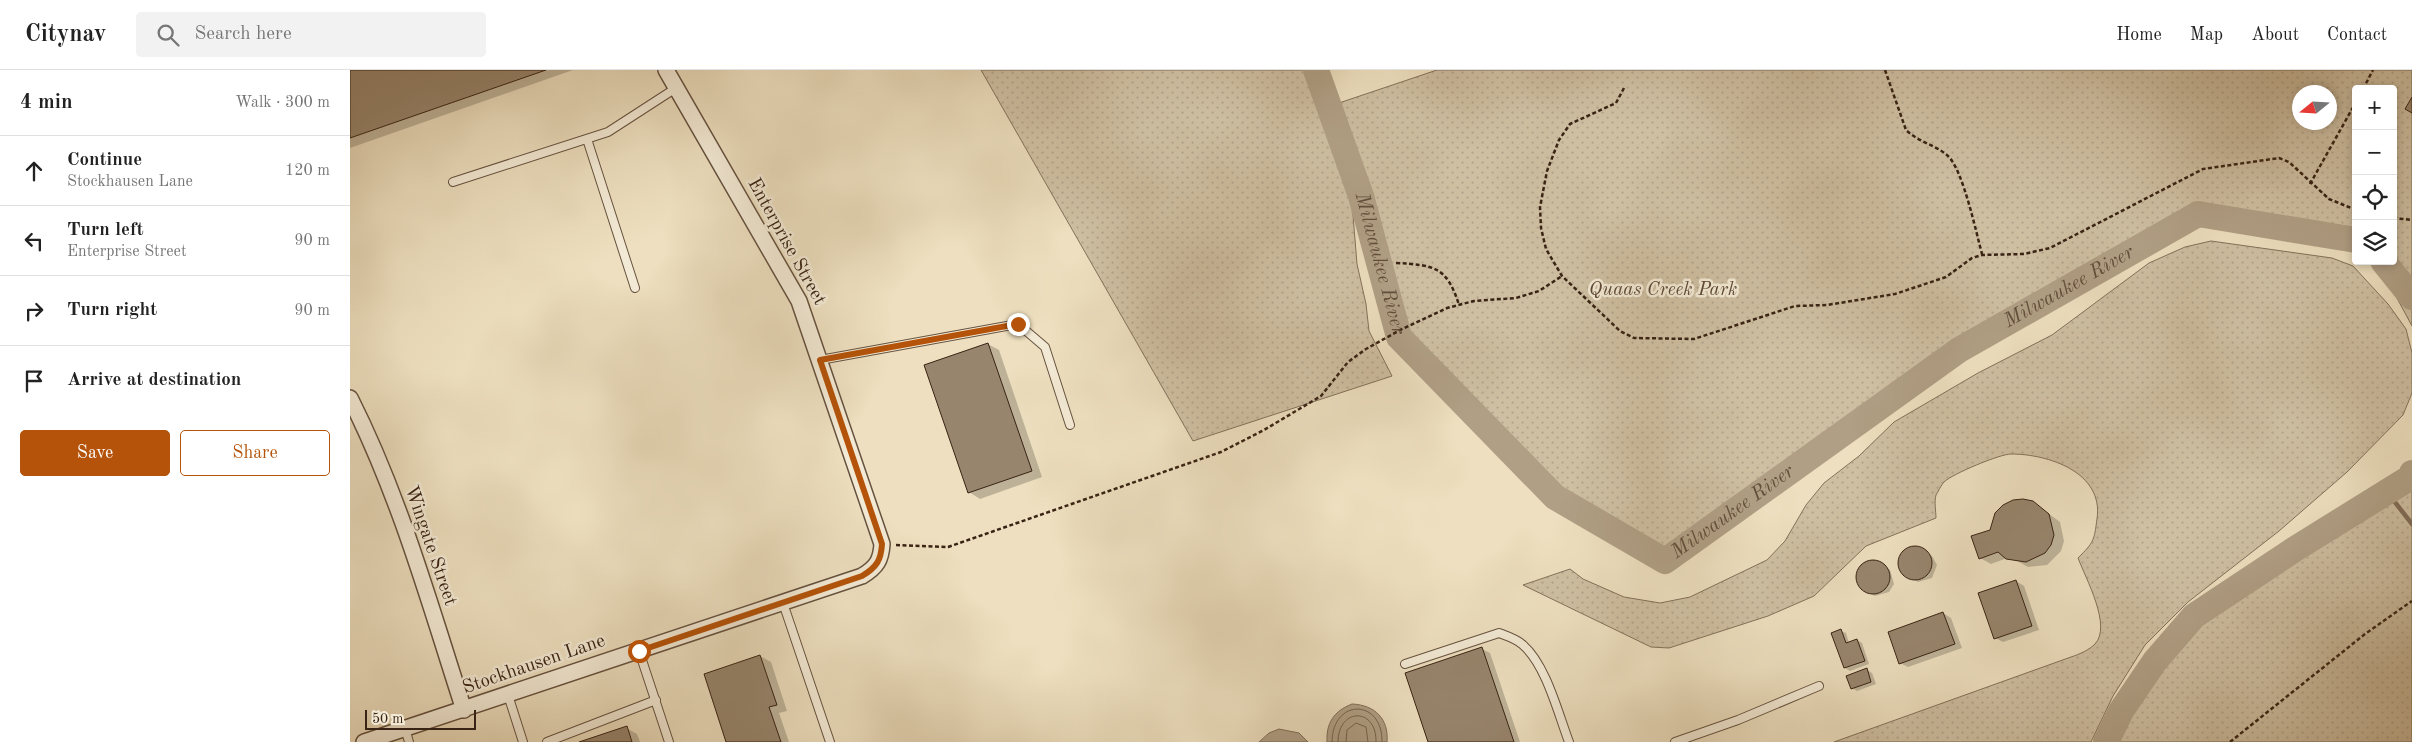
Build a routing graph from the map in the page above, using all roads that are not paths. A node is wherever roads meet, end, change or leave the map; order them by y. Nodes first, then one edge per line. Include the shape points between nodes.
1 (666, 70) edge
2 (676, 88) junction
3 (587, 139) junction
4 (453, 182) dead end
5 (635, 288) dead end
6 (820, 360) junction
7 (350, 398) edge
8 (1070, 425) dead end
9 (882, 551) joint
10 (783, 603) junction
11 (639, 651) junction
12 (1405, 664) dead end
13 (1819, 686) dead end
14 (508, 695) junction
15 (656, 700) junction
16 (464, 710) junction
17 (407, 735) edge
18 (364, 742) edge
19 (523, 742) edge
20 (547, 742) edge
21 (669, 742) edge
22 (830, 742) edge
23 (1569, 742) edge
24 (1675, 742) edge

1 - 2 street, Enterprise Street
2 - 3 lane via 608,132
2 - 6 street, Enterprise Street via 799,301
3 - 4 lane
3 - 5 lane
6 - 8 lane via 1018,324 1045,347
6 - 9 street, Enterprise Street
7 - 16 street, Wingate Street via 400,514
9 - 10 street, Stockhausen Lane via 874,569 862,576
10 - 11 street, Stockhausen Lane
10 - 22 lane
11 - 14 street, Stockhausen Lane
11 - 15 lane
12 - 23 lane via 1499,633 1511,637 1522,644 1538,664
13 - 24 lane
14 - 16 street, Stockhausen Lane
14 - 19 lane
15 - 20 lane
15 - 21 lane
16 - 17 street, Stockhausen Lane
17 - 18 street, Stockhausen Lane

